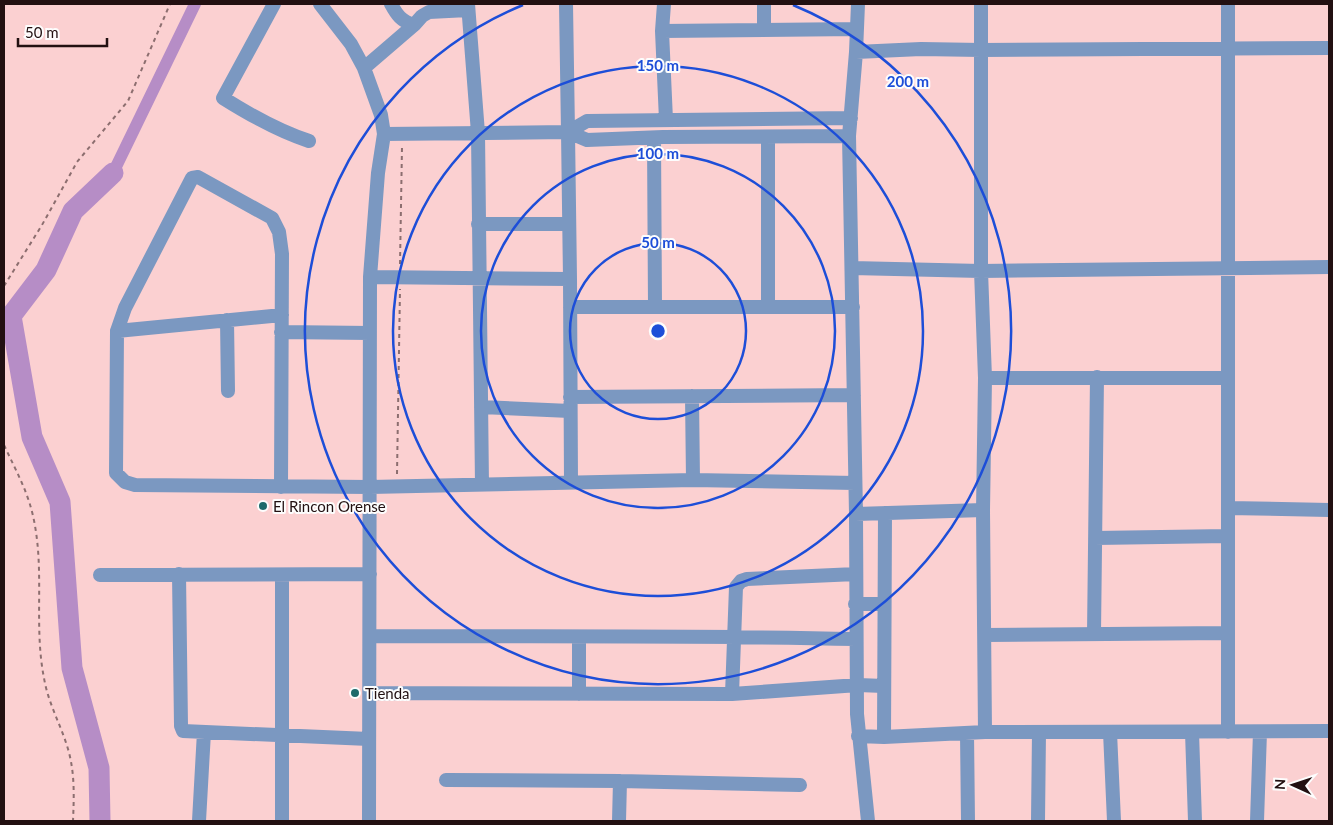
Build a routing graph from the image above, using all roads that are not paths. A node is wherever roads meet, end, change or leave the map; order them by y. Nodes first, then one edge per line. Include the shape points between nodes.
1 (274, 4) edge
2 (320, 4) edge
3 (391, 4) edge
4 (566, 4) edge
5 (664, 4) edge
6 (764, 4) edge
7 (858, 4) edge
8 (981, 4) edge
9 (1228, 4) edge
10 (468, 7) edge
11 (414, 25) junction
12 (857, 28) junction
13 (764, 30) junction
14 (662, 32) junction
15 (1228, 48) junction
16 (1329, 48) edge
17 (981, 50) junction
18 (856, 52) junction
19 (364, 68) junction
20 (851, 118) junction
21 (666, 120) junction
22 (568, 132) junction
23 (478, 133) junction
24 (384, 134) junction
25 (849, 136) junction
26 (768, 137) junction
27 (654, 138) junction
28 (309, 141) dead end
29 (478, 224) junction
30 (569, 224) junction
31 (1228, 267) junction
32 (1329, 267) edge
33 (852, 268) junction
34 (981, 271) junction
35 (370, 276) junction
36 (479, 278) junction
37 (570, 279) junction
38 (570, 307) junction
39 (655, 307) junction
40 (768, 307) junction
41 (853, 307) junction
42 (282, 315) junction
43 (228, 320) junction
44 (117, 331) junction
45 (281, 332) junction
46 (370, 333) junction
47 (1097, 377) junction
48 (984, 378) junction
49 (1228, 378) junction
50 (228, 391) dead end
51 (854, 395) junction
52 (692, 396) junction
53 (570, 404) junction
54 (480, 406) junction
55 (693, 480) junction
56 (571, 483) junction
57 (856, 483) junction
58 (482, 485) junction
59 (281, 486) junction
60 (370, 487) junction
61 (1228, 508) junction
62 (983, 510) junction
63 (1329, 510) edge
64 (885, 513) junction
65 (856, 514) junction
66 (1228, 536) junction
67 (1095, 538) junction
68 (179, 574) junction
69 (282, 574) junction
70 (370, 574) junction
71 (856, 574) junction
72 (100, 575) dead end
73 (855, 604) junction
74 (884, 604) junction
75 (1228, 633) junction
76 (1094, 634) junction
77 (985, 635) junction
78 (370, 636) junction
79 (734, 636) junction
80 (579, 638) junction
81 (856, 639) junction
82 (858, 685) junction
83 (884, 686) junction
84 (370, 693) junction
85 (579, 694) junction
86 (732, 694) junction
87 (1329, 731) edge
88 (204, 732) junction
89 (985, 732) junction
90 (1039, 732) junction
91 (1110, 732) junction
92 (1192, 732) junction
93 (1228, 732) junction
94 (1260, 732) junction
95 (968, 733) junction
96 (283, 735) junction
97 (858, 736) junction
98 (884, 737) junction
99 (370, 739) junction
100 (446, 780) dead end
101 (620, 780) junction
102 (800, 785) dead end
103 (199, 821) edge
104 (282, 821) edge
105 (369, 821) edge
106 (618, 821) edge
107 (868, 821) edge
108 (968, 821) edge
109 (1038, 821) edge
110 (1114, 821) edge
111 (1195, 821) edge
112 (1257, 821) edge

1 - 28 street via 222,98 291,135
2 - 19 street via 351,44
3 - 11 street via 403,22
4 - 22 street
5 - 14 street
6 - 13 street
7 - 12 street
8 - 17 street
9 - 15 street
10 - 11 street via 429,12
10 - 23 street
11 - 19 street
12 - 13 street
12 - 18 street
13 - 14 street
14 - 21 street
15 - 16 street
15 - 17 street
15 - 31 street
17 - 18 street
17 - 34 street
18 - 20 street
19 - 24 street via 381,115
20 - 21 street
20 - 25 street
21 - 22 street via 587,121
22 - 23 street
22 - 27 street via 587,140
22 - 30 street
23 - 24 street
23 - 29 street
24 - 35 street
25 - 26 street
25 - 33 street
26 - 27 street
26 - 40 street
27 - 39 street
29 - 30 street
29 - 36 street
30 - 37 street
31 - 32 street
31 - 34 street
31 - 49 street
33 - 34 street
33 - 41 street
34 - 48 street
35 - 36 street
35 - 46 street
36 - 37 street
36 - 54 street
37 - 38 street
38 - 39 street
38 - 53 street
39 - 40 street
40 - 41 street
41 - 51 street
42 - 43 street
42 - 44 street via 281,242 272,218 194,177 130,299
42 - 45 street
43 - 44 street
43 - 50 street
44 - 59 street via 116,473 125,482 135,485
45 - 46 street
45 - 59 street
46 - 60 street
47 - 48 street
47 - 49 street
47 - 67 street
48 - 62 street
49 - 61 street
51 - 52 street
51 - 57 street
52 - 53 street
52 - 55 street
53 - 54 street
53 - 56 street
54 - 58 street
55 - 56 street
55 - 57 street
56 - 58 street
57 - 65 street
58 - 60 street
59 - 60 street
60 - 70 street
61 - 63 street
61 - 66 street
62 - 64 street
62 - 77 street
64 - 65 street
64 - 74 street
65 - 71 street
66 - 67 street
66 - 75 street
67 - 76 street
68 - 69 street
68 - 72 street
68 - 88 street via 181,726 185,731
69 - 70 street
69 - 96 street
70 - 78 street
71 - 73 street
71 - 79 street via 747,579 741,582 736,587
73 - 74 street
73 - 81 street
74 - 83 street
75 - 76 street
75 - 93 street
76 - 77 street
77 - 89 street
78 - 80 street
78 - 84 street
79 - 80 street
79 - 81 street
79 - 86 street
80 - 85 street
81 - 82 street
82 - 83 street
82 - 86 street
82 - 97 street
83 - 98 street
84 - 85 street
84 - 99 street
85 - 86 street
87 - 94 street
88 - 96 street
88 - 103 street
89 - 90 street
89 - 95 street
90 - 91 street
90 - 109 street
91 - 92 street
91 - 110 street
92 - 93 street
92 - 111 street
93 - 94 street
94 - 112 street
95 - 98 street
95 - 108 street
96 - 99 street
96 - 104 street
97 - 98 street
97 - 107 street
99 - 105 street
100 - 101 street
101 - 102 street
101 - 106 street

